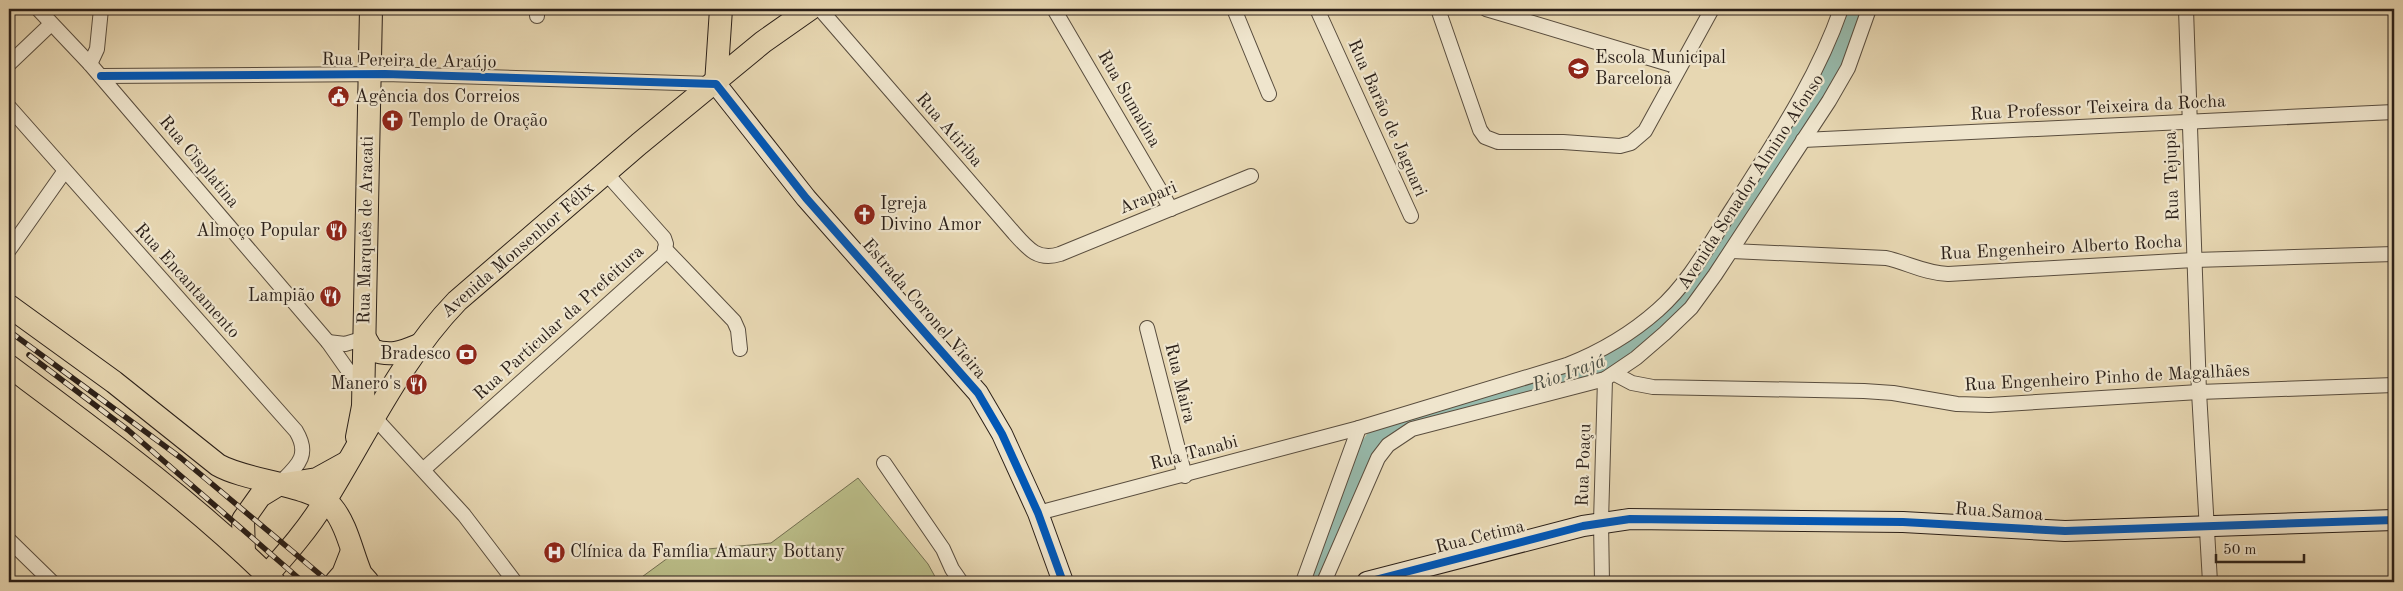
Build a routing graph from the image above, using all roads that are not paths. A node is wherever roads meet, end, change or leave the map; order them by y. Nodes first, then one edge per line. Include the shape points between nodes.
1 (38, 9) edge
2 (101, 9) edge
3 (371, 9) edge
4 (721, 9) edge
5 (810, 9) edge
6 (820, 9) edge
7 (1054, 9) edge
8 (1234, 9) edge
9 (1317, 9) edge
10 (1438, 9) edge
11 (1486, 9) edge
12 (1712, 9) edge
13 (1841, 9) edge
14 (1869, 9) edge
15 (2186, 9) edge
16 (51, 24) junction
17 (9, 64) edge
18 (90, 64) junction
19 (1679, 67) junction
20 (369, 74) junction
21 (101, 76) junction
22 (716, 84) junction
23 (1270, 94) dead end
24 (9, 107) edge
25 (2394, 112) edge
26 (2189, 123) junction
27 (1803, 140) junction
28 (64, 172) junction
29 (606, 173) junction
30 (1251, 176) dead end
31 (1171, 209) junction
32 (1411, 216) dead end
33 (666, 249) junction
34 (9, 250) edge
35 (1732, 251) junction
36 (1060, 254) joint
37 (2394, 254) edge
38 (2194, 260) junction
39 (9, 306) edge
40 (1147, 328) dead end
41 (328, 342) junction
42 (368, 344) junction
43 (419, 344) junction
44 (740, 349) dead end
45 (9, 366) edge
46 (1610, 376) junction
47 (363, 385) junction
48 (2394, 385) edge
49 (2199, 392) junction
50 (375, 418) junction
51 (1359, 428) junction
52 (349, 457) junction
53 (884, 463) dead end
54 (424, 469) junction
55 (1184, 476) junction
56 (278, 484) junction
57 (325, 501) junction
58 (1038, 513) junction
59 (2394, 520) edge
60 (1601, 522) junction
61 (2208, 527) junction
62 (9, 540) edge
63 (352, 552) junction
64 (244, 553) junction
65 (267, 580) edge
66 (52, 582) edge
67 (336, 582) edge
68 (368, 582) edge
69 (516, 582) edge
70 (960, 582) edge
71 (966, 582) edge
72 (1063, 582) edge
73 (1303, 582) edge
74 (1324, 582) edge
75 (1367, 582) edge
76 (1602, 582) edge
77 (2210, 582) edge

1 - 16 street, Rua Cisplatina
2 - 18 street via 97,49
3 - 20 main road, Rua Marquês de Aracati
4 - 22 main road
5 - 22 main road, Avenida Monsenhor Félix via 763,42
6 - 36 street, Rua Atiriba via 1025,246 1037,255 1051,257
7 - 31 street, Rua Sumaúna
8 - 23 street
9 - 32 street, Rua Barão de Jaguari
10 - 19 street via 1480,130 1485,137 1498,142 1620,146 1631,143 1649,124
11 - 19 street
12 - 19 street
13 - 51 street, Avenida Senador Almino Afonso via 1804,94 1707,248 1684,282 1658,310 1594,354 1567,365
14 - 27 street, Avenida Senador Almino Afonso via 1848,68
15 - 26 street, Rua Tejupa
16 - 17 street
16 - 18 street, Rua Cisplatina
18 - 21 street, Rua Cisplatina
20 - 21 street, Rua Pereira de Araújo
20 - 22 street, Rua Pereira de Araújo
20 - 42 main road, Rua Marquês de Aracati
21 - 41 street, Rua Cisplatina
22 - 29 main road, Avenida Monsenhor Félix
22 - 58 street, Estrada Coronel Vieira via 806,198 978,394 1002,434
24 - 28 street, Rua Encantamento
25 - 26 street, Rua Professor Teixeira da Rocha
26 - 27 street, Rua Professor Teixeira da Rocha
26 - 38 street, Rua Tejupa
27 - 35 street, Avenida Senador Almino Afonso
28 - 34 street
28 - 56 street, Rua Encantamento via 296,431 304,451 294,469
29 - 33 street, Rua Particular da Prefeitura via 664,238
29 - 43 main road, Avenida Monsenhor Félix via 457,301
30 - 31 street, Arapari
31 - 36 street, Arapari
33 - 44 street via 734,321
33 - 54 street, Rua Particular da Prefeitura via 661,257
35 - 38 street, Rua Engenheiro Alberto Rocha via 1886,258 1932,274
35 - 46 street, Avenida Senador Almino Afonso via 1691,308 1651,346
37 - 38 street, Rua Engenheiro Alberto Rocha
38 - 49 street, Rua Tejupa
39 - 56 main road via 218,464 231,472
40 - 55 street, Rua Maira
41 - 42 street
41 - 47 street, Rua Cisplatina
42 - 43 main road via 387,354 397,354
42 - 47 main road, Rua Marquês de Aracati
42 - 50 main road
43 - 50 main road, Avenida Monsenhor Félix
45 - 64 main road via 126,454
46 - 49 street, Rua Engenheiro Pinho de Magalhães via 1653,387 1864,391 1972,405
46 - 60 street, Rua Poaçu
46 - 74 street, Avenida Senador Almino Afonso via 1562,392 1429,424 1400,435 1378,458
47 - 52 main road, Rua Marquês de Aracati via 362,414
48 - 49 street, Rua Engenheiro Pinho de Magalhães
49 - 61 street, Rua Tejupa
50 - 52 main road, Avenida Monsenhor Félix
50 - 54 street
51 - 55 street, Rua Tanabi
51 - 73 street
52 - 56 main road via 317,479
52 - 57 main road, Avenida Monsenhor Félix
53 - 70 street via 943,549
54 - 69 street
55 - 58 street, Rua Tanabi
56 - 57 main road
56 - 64 main road via 260,496 244,520
57 - 63 main road via 336,514
57 - 65 main road, Avenida Monsenhor Félix
58 - 72 street, Estrada Coronel Vieira
59 - 61 street, Rua Samoa
60 - 61 street, Rua Samoa via 1658,519 1895,521 2065,531
60 - 75 street, Rua Cetima
60 - 76 street, Rua Poaçu
61 - 77 street, Rua Tejupa
62 - 66 street
63 - 67 main road
63 - 68 main road
64 - 65 main road
70 - 71 street

